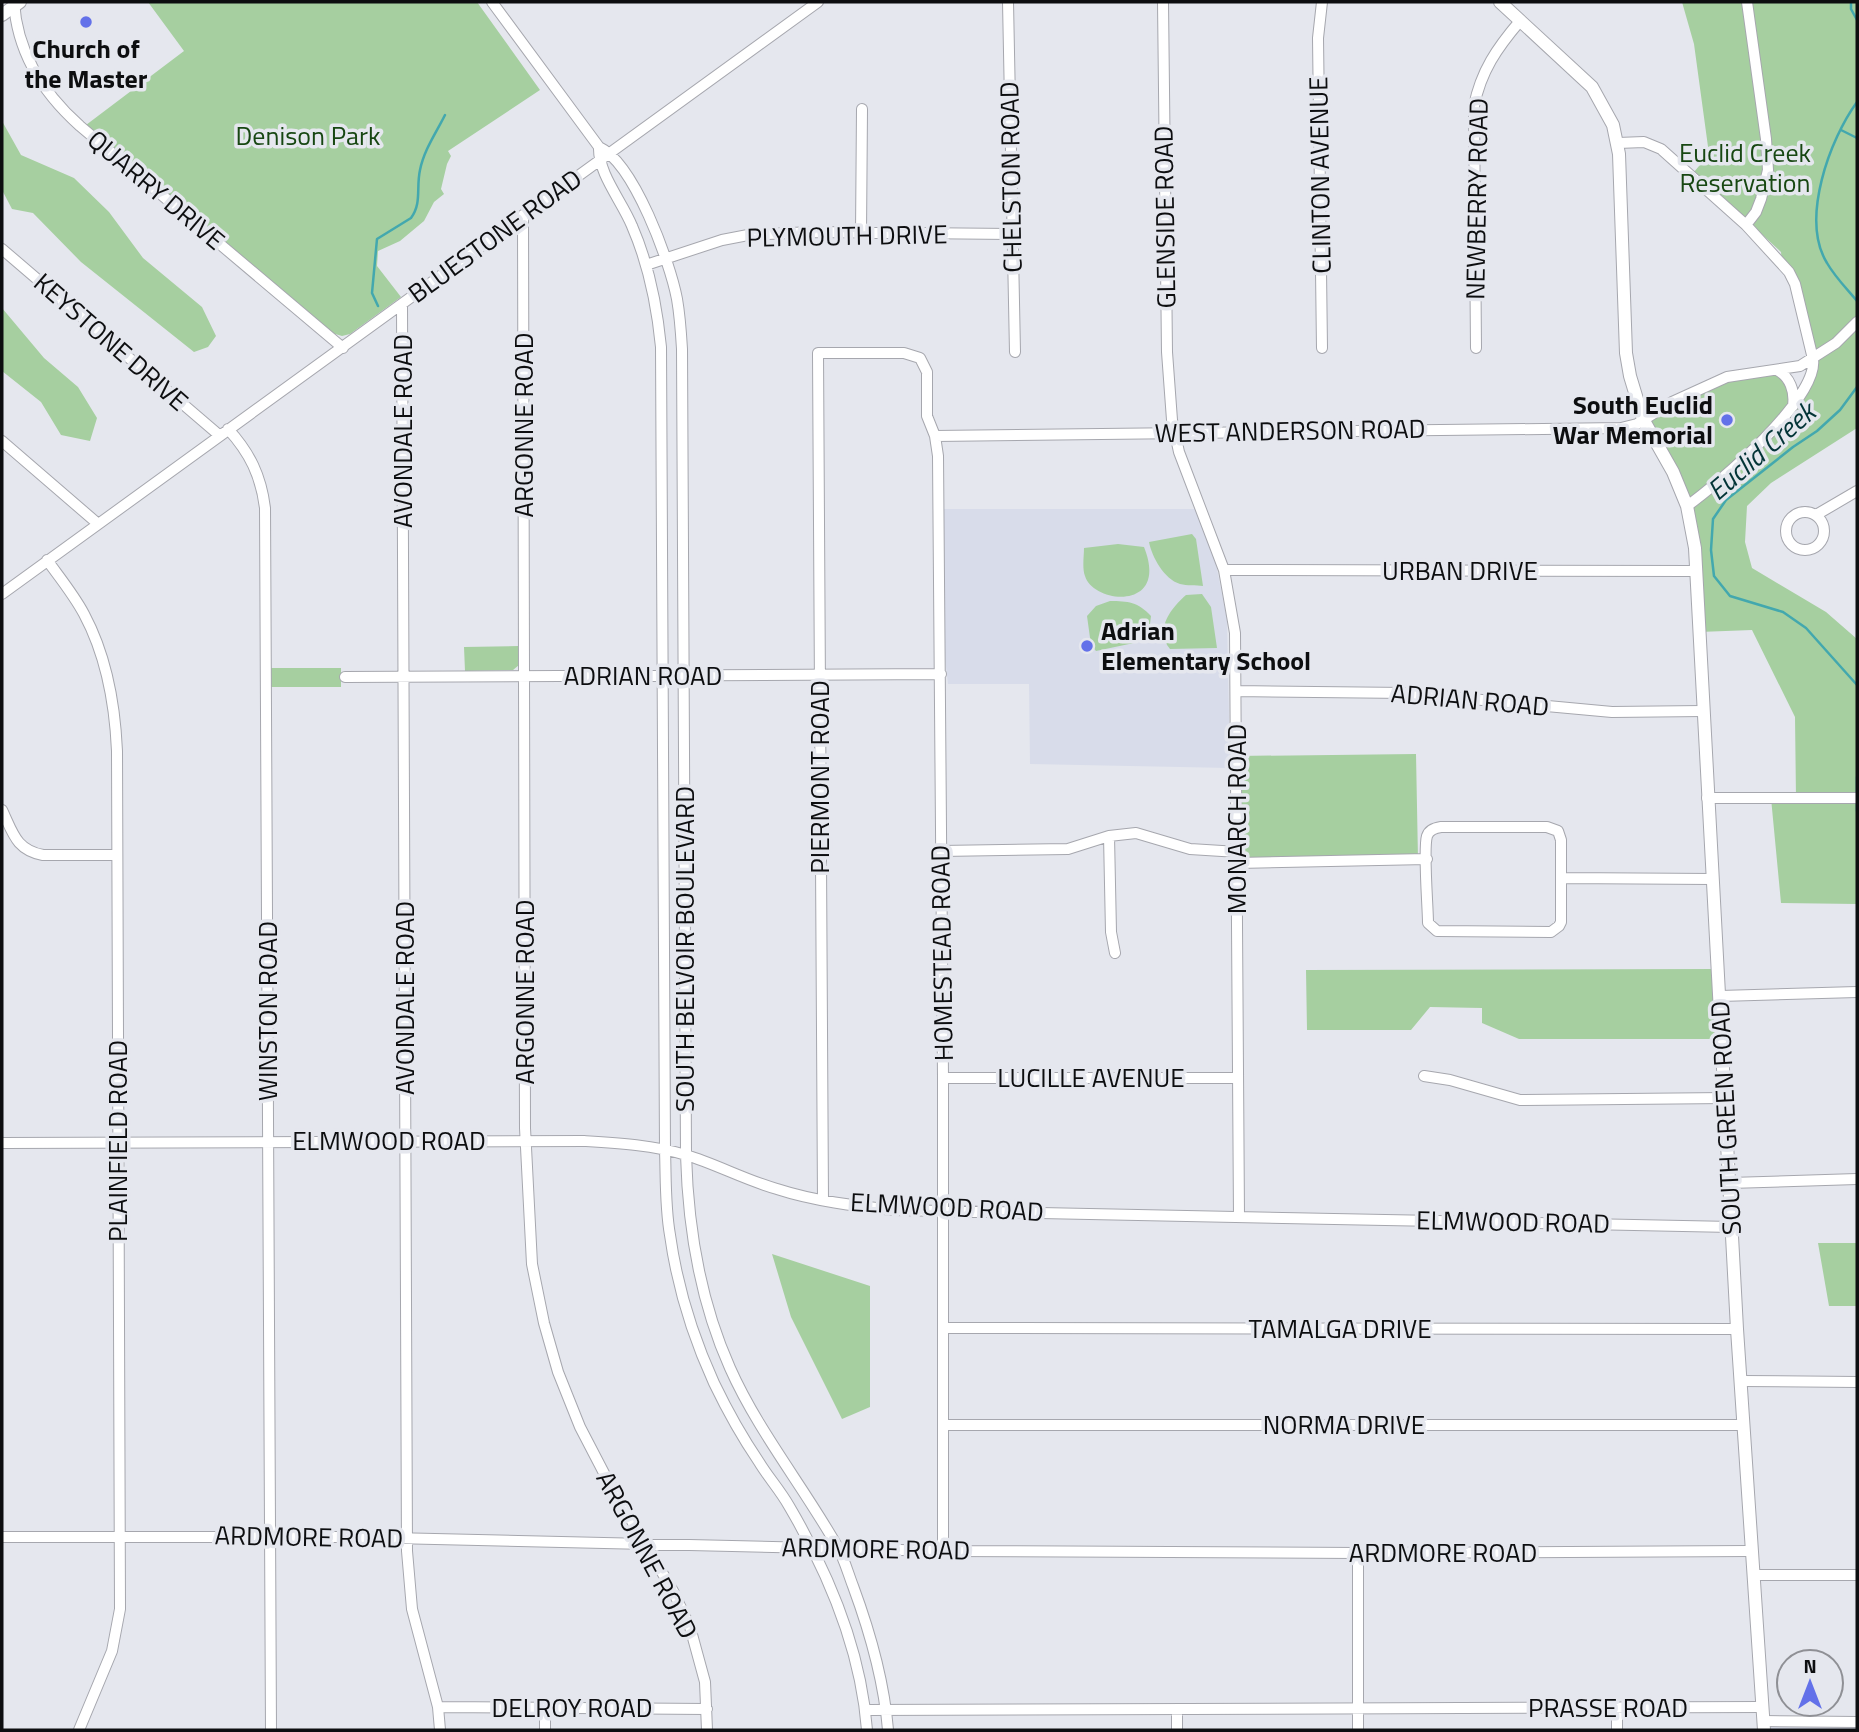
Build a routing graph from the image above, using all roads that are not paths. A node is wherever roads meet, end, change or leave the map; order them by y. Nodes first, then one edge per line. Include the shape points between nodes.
1 (492, 2) edge
2 (818, 2) edge
3 (1008, 2) edge
4 (1163, 2) edge
5 (1322, 2) edge
6 (1500, 2) edge
7 (1747, 2) edge
8 (16, 3) edge
9 (2, 15) edge
10 (1520, 21) junction
11 (862, 109) dead end
12 (1618, 143) junction
13 (599, 147) junction
14 (611, 153) junction
15 (598, 161) junction
16 (523, 215) junction
17 (1746, 225) junction
18 (862, 233) junction
19 (1011, 234) junction
20 (2, 249) edge
21 (665, 259) junction
22 (646, 265) junction
23 (402, 304) junction
24 (1857, 322) edge
25 (343, 348) junction
26 (1322, 348) dead end
27 (1476, 348) dead end
28 (1015, 352) dead end
29 (920, 358) joint
30 (1813, 359) junction
31 (1776, 370) junction
32 (1793, 406) junction
33 (1643, 419) junction
34 (224, 432) junction
35 (1173, 432) junction
36 (935, 436) junction
37 (2, 442) edge
38 (1857, 491) edge
39 (1687, 506) junction
40 (1816, 515) dead end
41 (97, 523) junction
42 (47, 560) junction
43 (1224, 570) junction
44 (1696, 571) junction
45 (2, 594) edge
46 (819, 674) junction
47 (941, 674) junction
48 (525, 676) junction
49 (684, 676) junction
50 (345, 677) dead end
51 (662, 677) junction
52 (404, 678) junction
53 (1236, 691) junction
54 (1703, 711) junction
55 (1707, 798) junction
56 (1854, 798) edge
57 (2, 810) edge
58 (1109, 836) junction
59 (941, 850) junction
60 (117, 855) junction
61 (1238, 858) junction
62 (1427, 859) junction
63 (1561, 878) junction
64 (1712, 879) junction
65 (1115, 953) dead end
66 (1857, 992) edge
67 (1720, 996) junction
68 (1423, 1076) dead end
69 (943, 1078) junction
70 (1238, 1078) junction
71 (1726, 1098) junction
72 (526, 1140) junction
73 (268, 1142) junction
74 (405, 1142) junction
75 (2, 1143) edge
76 (118, 1143) junction
77 (665, 1150) junction
78 (686, 1155) junction
79 (1857, 1179) edge
80 (1730, 1183) junction
81 (823, 1200) junction
82 (943, 1209) junction
83 (1239, 1217) junction
84 (1732, 1227) junction
85 (944, 1328) junction
86 (1737, 1329) junction
87 (1742, 1381) junction
88 (1857, 1382) edge
89 (943, 1425) junction
90 (1744, 1425) junction
91 (120, 1536) junction
92 (271, 1536) junction
93 (2, 1537) edge
94 (408, 1538) junction
95 (645, 1543) junction
96 (813, 1548) junction
97 (839, 1549) junction
98 (943, 1551) junction
99 (1750, 1551) junction
100 (1358, 1553) junction
101 (1753, 1575) junction
102 (1857, 1575) edge
103 (438, 1707) junction
104 (1762, 1707) junction
105 (1617, 1708) junction
106 (545, 1709) junction
107 (707, 1709) junction
108 (887, 1709) junction
109 (866, 1710) junction
110 (1358, 1710) junction
111 (1177, 1711) junction
112 (1857, 1722) edge
113 (1764, 1726) edge
114 (79, 1730) edge
115 (271, 1730) edge
116 (440, 1730) edge
117 (545, 1730) edge
118 (707, 1730) edge
119 (867, 1730) edge
120 (888, 1730) edge
121 (1177, 1730) edge
122 (1358, 1730) edge
123 (1617, 1730) edge

1 - 13 street
2 - 14 street, BLUESTONE ROAD
3 - 19 street, CHELSTON ROAD
4 - 35 street, GLENSIDE ROAD via 1167,352
5 - 26 street, CLINTON AVENUE via 1318,38
6 - 10 main road
7 - 17 street via 1768,170 1761,199
8 - 9 main road
8 - 25 street, QUARRY DRIVE via 17,26 30,65 69,116
10 - 12 main road via 1592,87
10 - 27 street, NEWBERRY ROAD via 1487,64 1474,106
11 - 18 street
12 - 17 street via 1655,145
12 - 33 main road, SOUTH GREEN ROAD via 1626,353
13 - 14 street
13 - 15 street
14 - 15 street, BLUESTONE ROAD
14 - 21 street, SOUTH BELVOIR BOULEVARD via 641,201
15 - 16 street, BLUESTONE ROAD
15 - 22 street, SOUTH BELVOIR BOULEVARD via 622,203
16 - 23 street, BLUESTONE ROAD
16 - 48 street, ARGONNE ROAD
17 - 30 street via 1789,272
18 - 19 street, PLYMOUTH DRIVE
18 - 21 street, PLYMOUTH DRIVE via 748,235
19 - 28 street, CHELSTON ROAD
20 - 34 street, KEYSTONE DRIVE
21 - 22 street, PLYMOUTH DRIVE
21 - 49 street, SOUTH BELVOIR BOULEVARD via 677,300 682,349
22 - 51 street, SOUTH BELVOIR BOULEVARD via 661,347
23 - 25 street, BLUESTONE ROAD
23 - 52 street, AVONDALE ROAD
24 - 30 street
25 - 34 street, BLUESTONE ROAD
29 - 36 street, HOMESTEAD ROAD via 927,372 927,416
29 - 46 street, PIERMONT ROAD via 904,353 818,353
30 - 31 street, WEST ANDERSON ROAD
30 - 32 street via 1812,373
31 - 32 street via 1788,378
31 - 33 street, WEST ANDERSON ROAD via 1709,384
32 - 39 street via 1777,426
33 - 35 street, WEST ANDERSON ROAD via 1621,428
33 - 39 main road, SOUTH GREEN ROAD
34 - 41 street, BLUESTONE ROAD
34 - 73 street, WINSTON ROAD via 251,459 265,508
35 - 36 street, WEST ANDERSON ROAD
35 - 43 street, MONARCH ROAD
36 - 47 street, HOMESTEAD ROAD
37 - 41 street
38 - 40 street
39 - 44 main road, SOUTH GREEN ROAD
41 - 42 street, BLUESTONE ROAD
42 - 45 street, BLUESTONE ROAD
42 - 60 street, PLAINFIELD ROAD via 88,621 107,679 117,740
43 - 44 street, URBAN DRIVE
43 - 53 street, MONARCH ROAD via 1235,633
44 - 54 main road, SOUTH GREEN ROAD
46 - 47 street, ADRIAN ROAD
46 - 49 street, ADRIAN ROAD
46 - 81 street, PIERMONT ROAD
47 - 59 street, HOMESTEAD ROAD
48 - 51 street, ADRIAN ROAD
48 - 52 street, ADRIAN ROAD
48 - 72 street, ARGONNE ROAD
49 - 51 street, ADRIAN ROAD
49 - 78 street, SOUTH BELVOIR BOULEVARD
50 - 52 street, ADRIAN ROAD
51 - 77 street, SOUTH BELVOIR BOULEVARD
52 - 74 street, AVONDALE ROAD
53 - 54 street, ADRIAN ROAD via 1406,693 1587,710
53 - 61 street, MONARCH ROAD
54 - 55 main road, SOUTH GREEN ROAD
55 - 56 street
55 - 64 main road, SOUTH GREEN ROAD
57 - 60 street via 16,840 32,853
58 - 59 street via 1068,849
58 - 61 street via 1136,833
58 - 65 street
59 - 69 street, HOMESTEAD ROAD
60 - 76 street, PLAINFIELD ROAD
61 - 62 street
61 - 70 street, MONARCH ROAD
62 - 63 street via 1427,837 1435,828 1547,827 1560,835
62 - 63 street via 1428,923 1437,931 1556,930 1561,922
63 - 64 street
64 - 67 main road, SOUTH GREEN ROAD
66 - 67 street
67 - 71 main road, SOUTH GREEN ROAD
68 - 71 street via 1520,1100
69 - 70 street, LUCILLE AVENUE
69 - 82 street, HOMESTEAD ROAD
70 - 83 street, MONARCH ROAD
71 - 80 main road, SOUTH GREEN ROAD
72 - 74 street, ELMWOOD ROAD
72 - 77 street, ELMWOOD ROAD via 605,1142
72 - 95 street, ARGONNE ROAD via 532,1264 558,1372 580,1427
73 - 74 street, ELMWOOD ROAD
73 - 76 street, ELMWOOD ROAD
73 - 92 street, WINSTON ROAD
74 - 94 street, AVONDALE ROAD
75 - 76 street, ELMWOOD ROAD
76 - 91 street, PLAINFIELD ROAD
77 - 78 street, ELMWOOD ROAD
77 - 96 street, SOUTH BELVOIR BOULEVARD via 669,1234 694,1333 730,1415
78 - 81 street, ELMWOOD ROAD via 736,1176
78 - 97 street, SOUTH BELVOIR BOULEVARD via 692,1236 718,1339 746,1400
79 - 80 street
80 - 84 main road, SOUTH GREEN ROAD
81 - 82 street, ELMWOOD ROAD via 894,1210
82 - 83 street, ELMWOOD ROAD
82 - 85 street, HOMESTEAD ROAD
83 - 84 street, ELMWOOD ROAD
84 - 86 main road, SOUTH GREEN ROAD
85 - 86 street, TAMALGA DRIVE
85 - 89 street, HOMESTEAD ROAD
86 - 87 main road, SOUTH GREEN ROAD
87 - 88 street
87 - 90 main road, SOUTH GREEN ROAD
89 - 90 street, NORMA DRIVE
89 - 98 street, HOMESTEAD ROAD
90 - 99 main road, SOUTH GREEN ROAD
91 - 92 street, ARDMORE ROAD
91 - 93 street, ARDMORE ROAD
91 - 114 street, PLAINFIELD ROAD via 118,1629
92 - 94 street, ARDMORE ROAD
92 - 115 street, WINSTON ROAD
94 - 95 street, ARDMORE ROAD
94 - 103 street, AVONDALE ROAD via 412,1609
95 - 96 street, ARDMORE ROAD
95 - 107 street, ARGONNE ROAD via 690,1627 705,1682
96 - 97 street, ARDMORE ROAD
96 - 109 street, SOUTH BELVOIR BOULEVARD via 837,1603
97 - 98 street, ARDMORE ROAD
97 - 108 street, SOUTH BELVOIR BOULEVARD via 878,1663
98 - 100 street, ARDMORE ROAD
99 - 100 street, ARDMORE ROAD
99 - 101 main road, SOUTH GREEN ROAD
100 - 110 street
101 - 102 street
101 - 104 main road, SOUTH GREEN ROAD
103 - 106 street, DELROY ROAD
103 - 116 street, AVONDALE ROAD
104 - 105 street, PRASSE ROAD
104 - 113 main road, SOUTH GREEN ROAD
105 - 110 street, PRASSE ROAD
105 - 123 street
106 - 107 street, DELROY ROAD
106 - 117 street
107 - 118 street, ARGONNE ROAD
108 - 109 street, PRASSE ROAD
108 - 111 street, PRASSE ROAD
108 - 120 street, SOUTH BELVOIR BOULEVARD
109 - 119 street, SOUTH BELVOIR BOULEVARD
110 - 111 street, PRASSE ROAD
110 - 122 street
111 - 121 street
112 - 113 street

